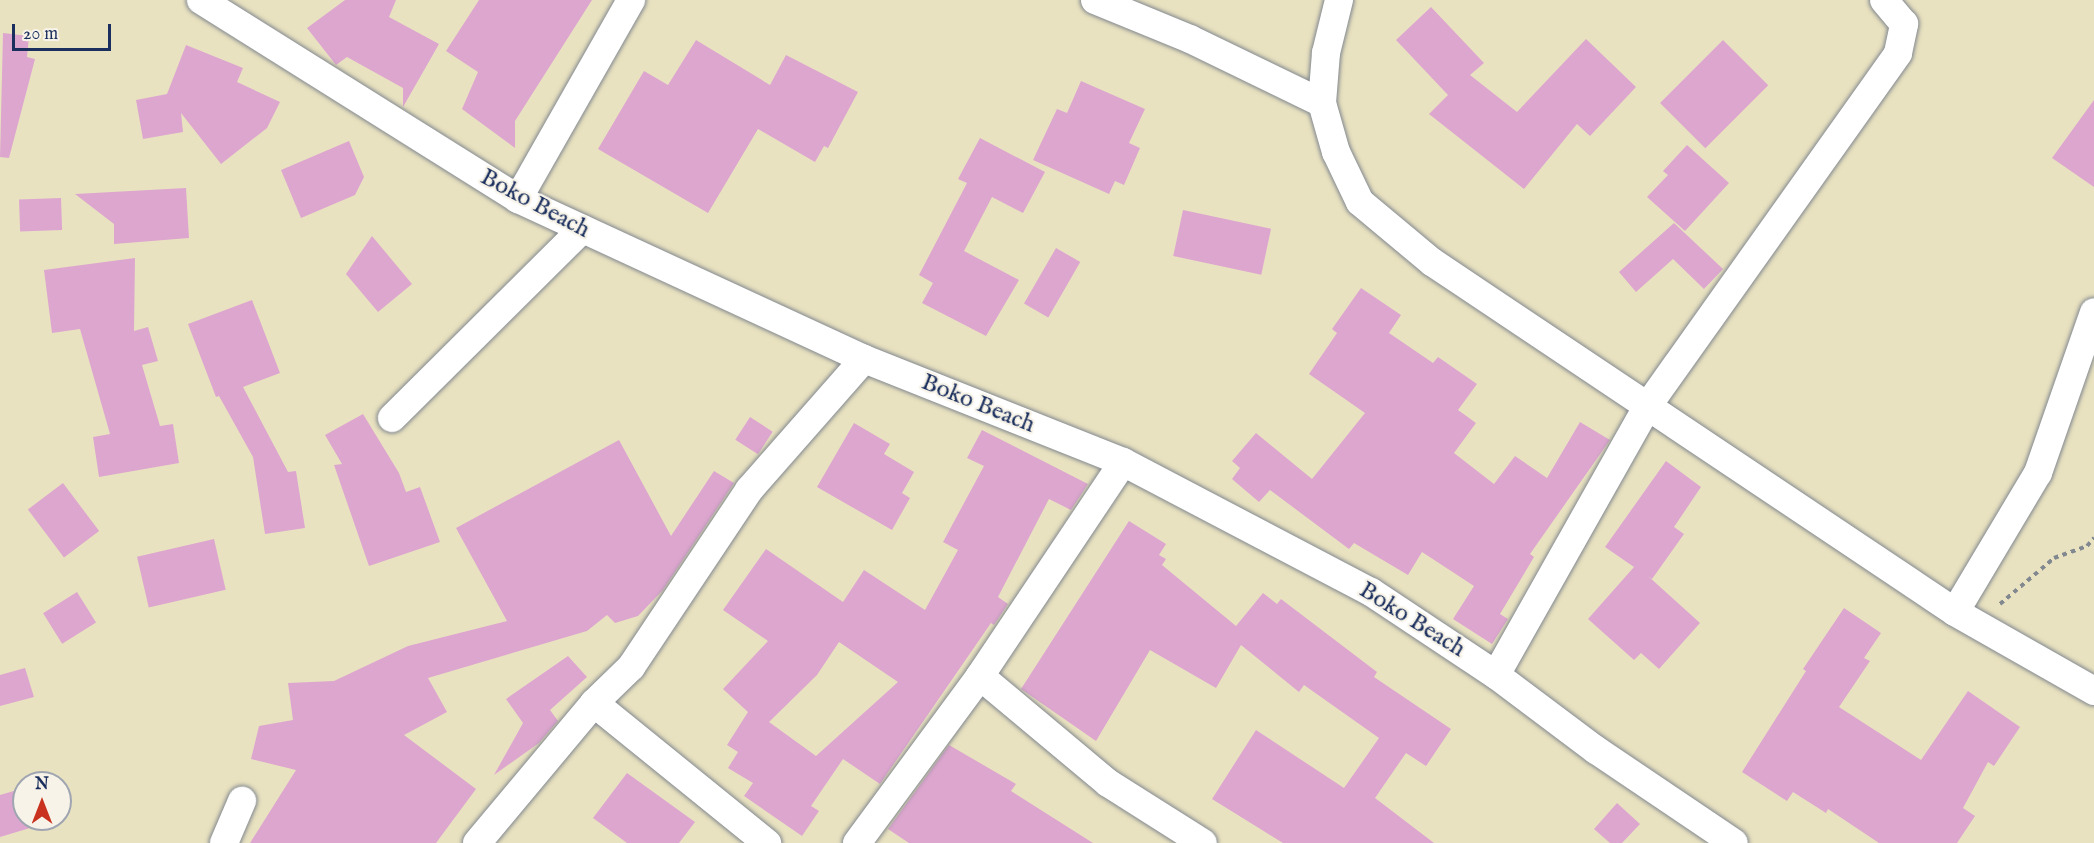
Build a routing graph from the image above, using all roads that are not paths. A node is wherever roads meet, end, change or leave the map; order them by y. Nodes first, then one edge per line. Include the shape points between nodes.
1 (201, 0) edge
2 (631, 0) edge
3 (1095, 0) edge
4 (1339, 0) edge
5 (1884, 0) edge
6 (1323, 103) junction
7 (518, 199) junction
8 (582, 229) junction
9 (2094, 312) edge
10 (864, 358) junction
11 (1649, 404) junction
12 (392, 418) dead end
13 (1123, 462) junction
14 (1966, 618) junction
15 (1496, 675) junction
16 (980, 676) junction
17 (2094, 691) edge
18 (594, 703) junction
19 (242, 801) dead end
20 (1730, 842) edge
21 (224, 843) edge
22 (477, 843) edge
23 (767, 843) edge
24 (857, 843) edge
25 (1203, 843) edge

1 - 7 street, Boko Beach
2 - 7 street
3 - 6 street via 1190,39
4 - 6 street via 1326,53
5 - 11 street via 1904,24 1898,53
6 - 11 street via 1336,152 1360,202 1432,262
7 - 8 street, Boko Beach
8 - 10 street, Boko Beach
8 - 12 street
9 - 14 street via 2038,473
10 - 13 street, Boko Beach
10 - 18 street via 749,490 631,668
11 - 14 street
11 - 15 street
13 - 15 street, Boko Beach via 1371,592
13 - 16 street
14 - 17 street
15 - 20 street, Boko Beach
16 - 24 street
16 - 25 street via 1108,783
18 - 22 street
18 - 23 street
19 - 21 street

